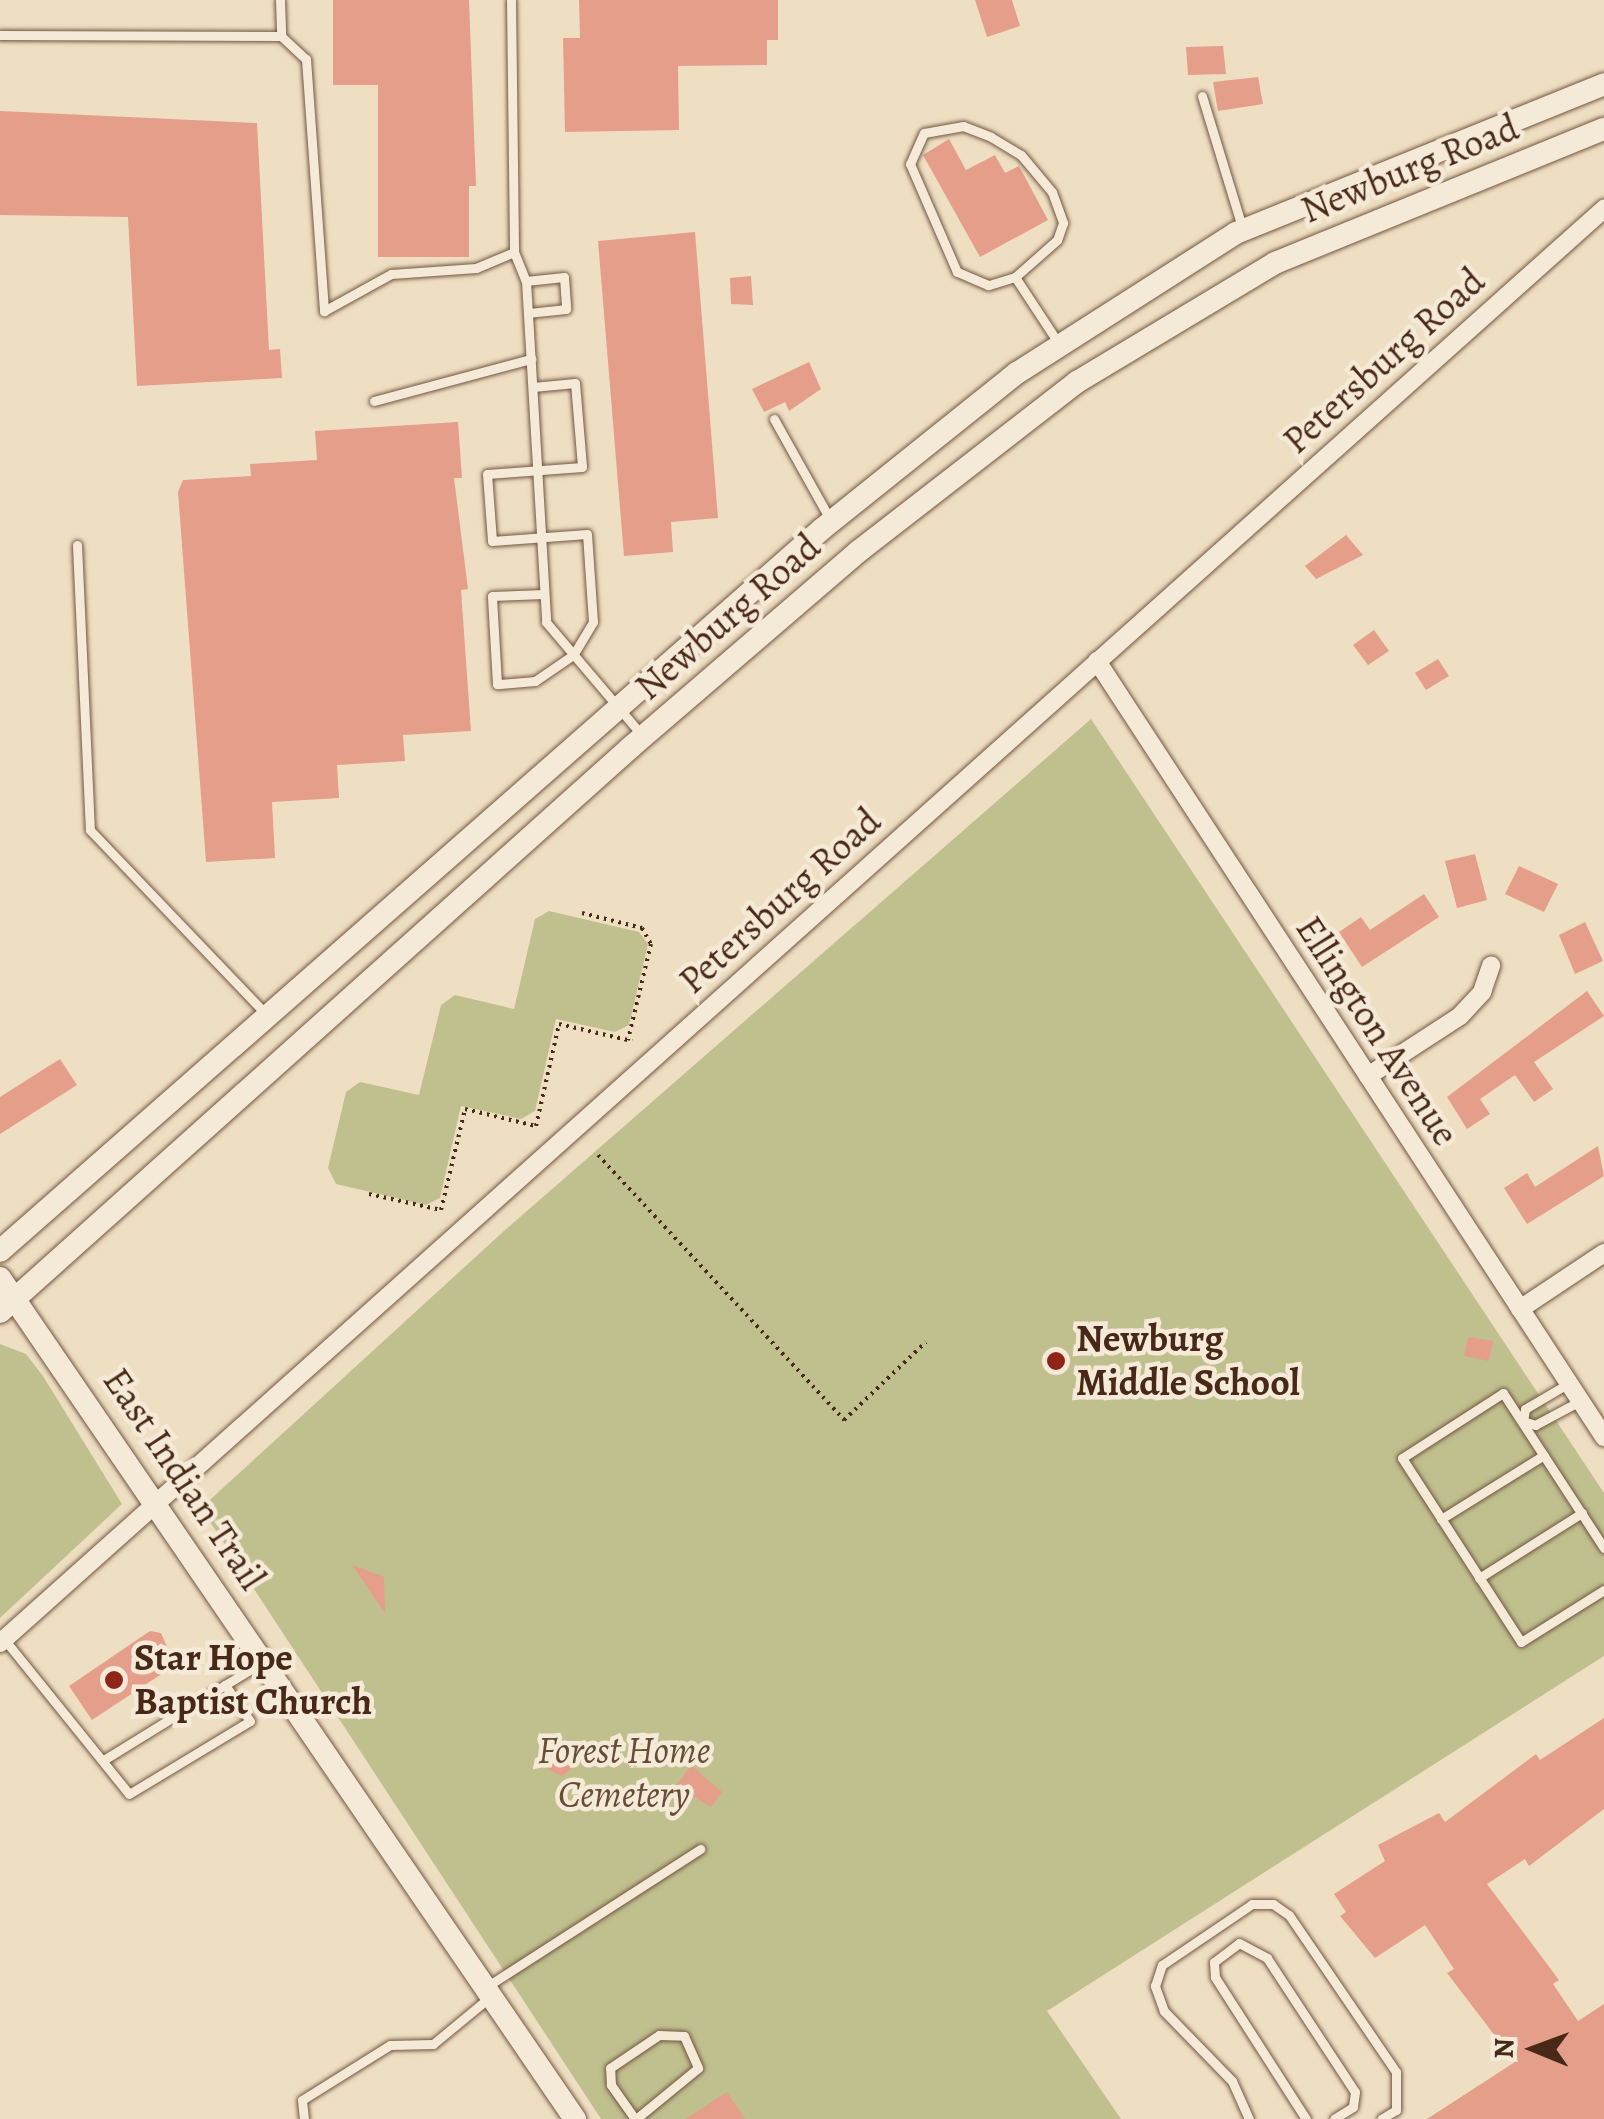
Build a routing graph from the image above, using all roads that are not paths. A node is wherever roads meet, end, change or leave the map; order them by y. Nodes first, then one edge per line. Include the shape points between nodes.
1 (280, 0) edge
2 (511, 0) edge
3 (0, 35) edge
4 (281, 36) junction
5 (1604, 84) edge
6 (1202, 96) dead end
7 (1604, 129) edge
8 (1604, 208) edge
9 (1243, 229) junction
10 (514, 252) junction
11 (1015, 277) junction
12 (526, 281) junction
13 (528, 313) junction
14 (1059, 344) junction
15 (531, 359) junction
16 (532, 387) junction
17 (374, 401) dead end
18 (774, 419) dead end
19 (537, 471) junction
20 (831, 522) junction
21 (541, 538) junction
22 (77, 545) dead end
23 (544, 594) junction
24 (573, 654) junction
25 (1097, 661) junction
26 (618, 708) junction
27 (643, 736) junction
28 (1491, 966) dead end
29 (265, 1014) junction
30 (1368, 1076) junction
31 (0, 1251) edge
32 (1604, 1253) edge
33 (0, 1278) edge
34 (7, 1307) edge
35 (1520, 1308) junction
36 (1568, 1383) junction
37 (1580, 1401) junction
38 (1523, 1421) junction
39 (1604, 1437) edge
40 (1544, 1455) junction
41 (158, 1502) junction
42 (1582, 1513) junction
43 (1442, 1518) junction
44 (1604, 1548) edge
45 (1480, 1578) junction
46 (1604, 1590) edge
47 (2, 1641) edge
48 (265, 1660) junction
49 (225, 1685) junction
50 (105, 1759) junction
51 (700, 1849) dead end
52 (490, 1991) junction
53 (304, 2119) edge
54 (575, 2119) edge
55 (636, 2119) edge
56 (1248, 2119) edge
57 (1306, 2119) edge
58 (1334, 2119) edge
59 (1381, 2119) edge

1 - 4 lane
2 - 10 lane
3 - 4 lane
4 - 10 lane via 306,59 324,311 390,274 476,268
5 - 9 main road, Newburg Road
6 - 9 lane
7 - 27 main road, Newburg Road via 1328,238 1162,325 950,478
8 - 25 street, Petersburg Road
9 - 14 main road, Newburg Road
10 - 12 lane
11 - 11 lane via 1057,240 1064,223 1052,192 1021,155 992,137 963,126 924,134 910,164 957,272 988,284
11 - 14 lane
12 - 13 lane
12 - 13 lane via 564,277 566,310
13 - 15 lane
14 - 20 main road, Newburg Road
15 - 16 lane
15 - 17 lane
16 - 19 lane
16 - 19 lane via 576,383 582,467
18 - 20 lane
19 - 21 lane
19 - 21 lane via 487,474 492,542
20 - 26 main road, Newburg Road
21 - 23 lane
21 - 24 lane via 587,534 593,622
22 - 29 lane via 90,830
23 - 24 lane via 546,622
23 - 24 lane via 492,596 497,684 536,682
24 - 26 lane
25 - 30 street, Ellington Avenue
25 - 41 street, Petersburg Road
26 - 27 lane
26 - 29 main road, Newburg Road
27 - 34 main road, Newburg Road
28 - 30 street via 1468,1008
29 - 31 main road, Newburg Road
30 - 35 street, Ellington Avenue
32 - 35 street
33 - 34 main road, East Indian Trail
34 - 41 main road, East Indian Trail
35 - 36 street, Ellington Avenue
36 - 37 street, Ellington Avenue
36 - 38 lane via 1525,1409
37 - 38 lane via 1536,1425
37 - 39 street, Ellington Avenue
38 - 40 lane
38 - 43 lane via 1503,1393 1402,1458
40 - 42 lane
40 - 43 lane
41 - 47 street, Petersburg Road
41 - 48 main road, East Indian Trail
42 - 44 lane
42 - 45 lane
43 - 45 lane
45 - 46 lane via 1521,1642
47 - 50 lane
48 - 49 lane
48 - 52 main road, East Indian Trail
49 - 50 lane
49 - 50 lane via 250,1721 130,1794
51 - 52 lane
52 - 53 lane via 433,2044 390,2045 302,2100
52 - 54 main road, East Indian Trail
55 - 55 lane via 698,2068 684,2036 659,2035 608,2073
56 - 59 lane via 1232,2080 1164,2011 1155,1986 1162,1964 1252,1904 1273,1904 1289,1914 1396,2072 1396,2110
57 - 58 lane via 1215,1977 1214,1962 1239,1943 1267,1958 1355,2092 1353,2107

